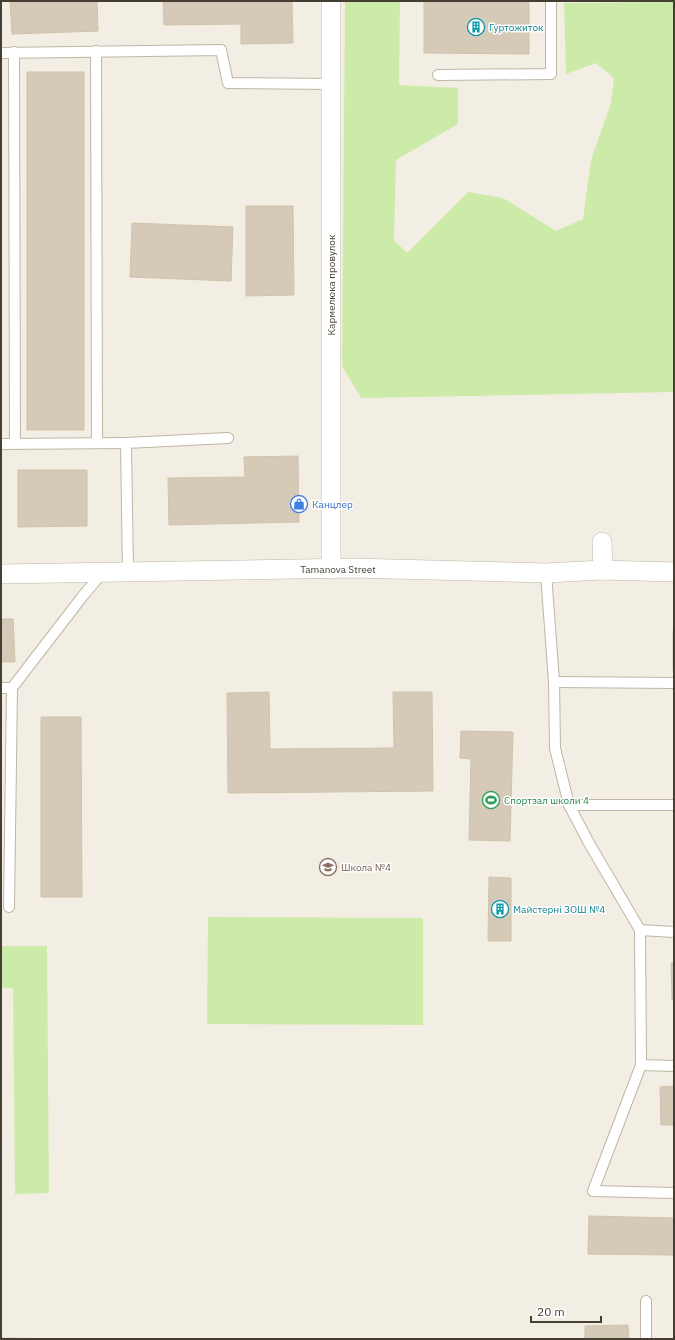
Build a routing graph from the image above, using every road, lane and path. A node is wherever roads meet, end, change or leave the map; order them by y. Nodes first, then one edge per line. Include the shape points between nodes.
1 (331, 1) edge
2 (551, 1) edge
3 (96, 51) junction
4 (14, 52) junction
5 (1, 53) edge
6 (438, 75) dead end
7 (331, 84) junction
8 (228, 438) dead end
9 (97, 442) junction
10 (126, 443) junction
11 (1, 444) edge
12 (15, 444) junction
13 (602, 542) dead end
14 (331, 568) junction
15 (603, 570) junction
16 (103, 572) junction
17 (128, 572) junction
18 (674, 572) edge
19 (546, 573) junction
20 (1, 574) edge
21 (554, 682) junction
22 (674, 683) edge
23 (1, 688) edge
24 (12, 688) junction
25 (569, 805) junction
26 (674, 805) edge
27 (9, 907) dead end
28 (640, 930) junction
29 (674, 932) edge
30 (641, 1065) junction
31 (674, 1066) edge
32 (674, 1193) edge
33 (646, 1302) dead end
34 (646, 1339) edge

1 - 7 street, Кармелюка провулок
2 - 6 lane via 551,74
3 - 4 lane
3 - 7 lane via 221,50 228,83
3 - 9 lane
4 - 5 lane
4 - 12 lane
7 - 14 street, Кармелюка провулок
8 - 10 lane
9 - 10 lane
9 - 12 lane
10 - 17 lane
11 - 12 lane
13 - 15 street
14 - 17 street, Tamanova Street
14 - 19 street, Tamanova Street
15 - 18 street, Tamanova Street
15 - 19 street, Tamanova Street
16 - 17 street, Tamanova Street
16 - 20 street, Tamanova Street
16 - 24 lane
19 - 21 lane
21 - 22 lane
21 - 25 lane via 555,748
23 - 24 lane
24 - 27 lane
25 - 26 lane
25 - 28 lane
28 - 29 lane
28 - 30 lane
30 - 31 lane
30 - 32 lane via 594,1190
33 - 34 lane

